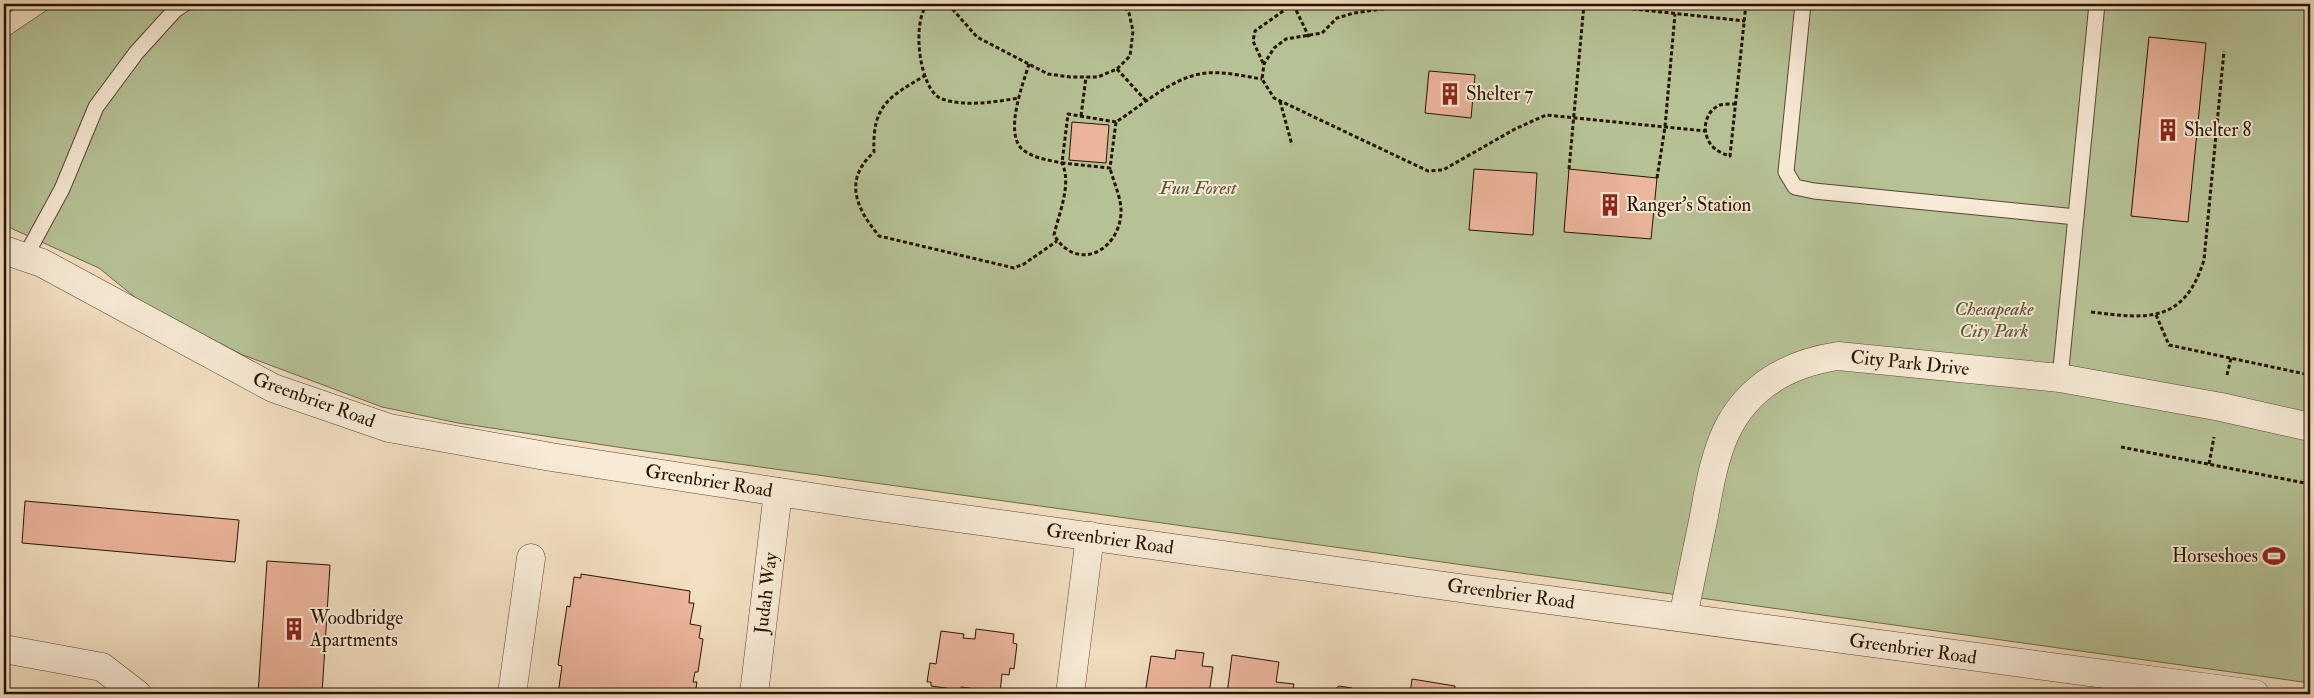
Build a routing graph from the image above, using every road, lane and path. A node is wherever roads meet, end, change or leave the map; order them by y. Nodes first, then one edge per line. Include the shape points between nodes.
1 (184, 4) edge
2 (928, 4) edge
3 (948, 4) edge
4 (1123, 4) edge
5 (1295, 4) edge
6 (1416, 4) edge
7 (1585, 4) edge
8 (1746, 4) edge
9 (1803, 4) edge
10 (2097, 4) edge
11 (1675, 14) junction
12 (1745, 21) junction
13 (1309, 36) junction
14 (2224, 51) dead end
15 (1029, 64) junction
16 (1264, 64) junction
17 (1117, 69) junction
18 (926, 75) junction
19 (1086, 77) junction
20 (1262, 79) junction
21 (1018, 98) junction
22 (1280, 101) junction
23 (1147, 102) junction
24 (1736, 104) junction
25 (1081, 116) junction
26 (1574, 116) junction
27 (1116, 122) junction
28 (1665, 127) junction
29 (1705, 131) junction
30 (1292, 145) dead end
31 (1062, 163) junction
32 (1110, 168) junction
33 (1569, 169) dead end
34 (1657, 178) dead end
35 (2076, 217) junction
36 (1057, 240) junction
37 (14, 253) edge
38 (2067, 309) junction
39 (2156, 315) junction
40 (2310, 375) edge
41 (2060, 378) junction
42 (2310, 427) edge
43 (2121, 447) dead end
44 (2310, 484) edge
45 (778, 492) junction
46 (1090, 536) junction
47 (531, 558) dead end
48 (1683, 617) junction
49 (4, 649) edge
50 (137, 694) edge
51 (512, 694) edge
52 (754, 694) edge
53 (1070, 694) edge
54 (2255, 694) edge

1 - 37 lane via 136,54 96,107 62,188
2 - 18 path via 920,20 918,34 920,58
3 - 15 path via 977,37
4 - 17 path via 1129,12 1133,31 1130,56
5 - 13 path
5 - 16 path via 1255,31 1253,41
6 - 13 path via 1337,18 1322,33
7 - 11 path
7 - 26 path
8 - 12 path
9 - 35 lane via 1786,172 1796,188
10 - 35 lane
11 - 12 path
11 - 28 path
12 - 24 path
13 - 16 path via 1286,39 1274,48
14 - 39 path via 2204,260 2198,279 2187,294 2176,305
15 - 19 path via 1048,74
15 - 21 path
16 - 20 path
17 - 19 path
17 - 23 path
18 - 21 path via 940,98 988,103
18 - 36 path via 886,101 878,115 873,132 874,152 863,162 856,189 859,208 868,223 879,236 1014,268
19 - 25 path
20 - 22 path via 1274,98
20 - 23 path via 1220,73 1200,74 1180,80
21 - 31 path via 1015,128 1020,146 1039,157
22 - 26 path via 1428,171 1443,170 1546,115
22 - 30 path
23 - 27 path
24 - 29 path via 1720,105 1711,111
24 - 29 path via 1730,156 1712,146
25 - 27 path
25 - 31 path via 1068,114
26 - 28 path
26 - 33 path
27 - 32 path
28 - 29 path
28 - 34 path
31 - 32 path
31 - 36 path via 1066,182 1054,235
32 - 36 path via 1122,210 1116,234 1105,247 1088,255 1074,255
35 - 38 lane
37 - 45 street, Greenbrier Road via 42,263 273,388 389,428
38 - 39 path via 2134,317
38 - 41 lane
39 - 40 path via 2169,345
41 - 42 street, City Park Drive via 2221,407
41 - 48 street, City Park Drive via 1838,356 1812,360 1777,374 1749,398 1726,431 1713,470
43 - 44 path
45 - 46 street, Greenbrier Road
45 - 52 street, Judah Way
46 - 48 street, Greenbrier Road
46 - 53 street
47 - 51 street
48 - 54 street, Greenbrier Road
49 - 50 street via 102,667

